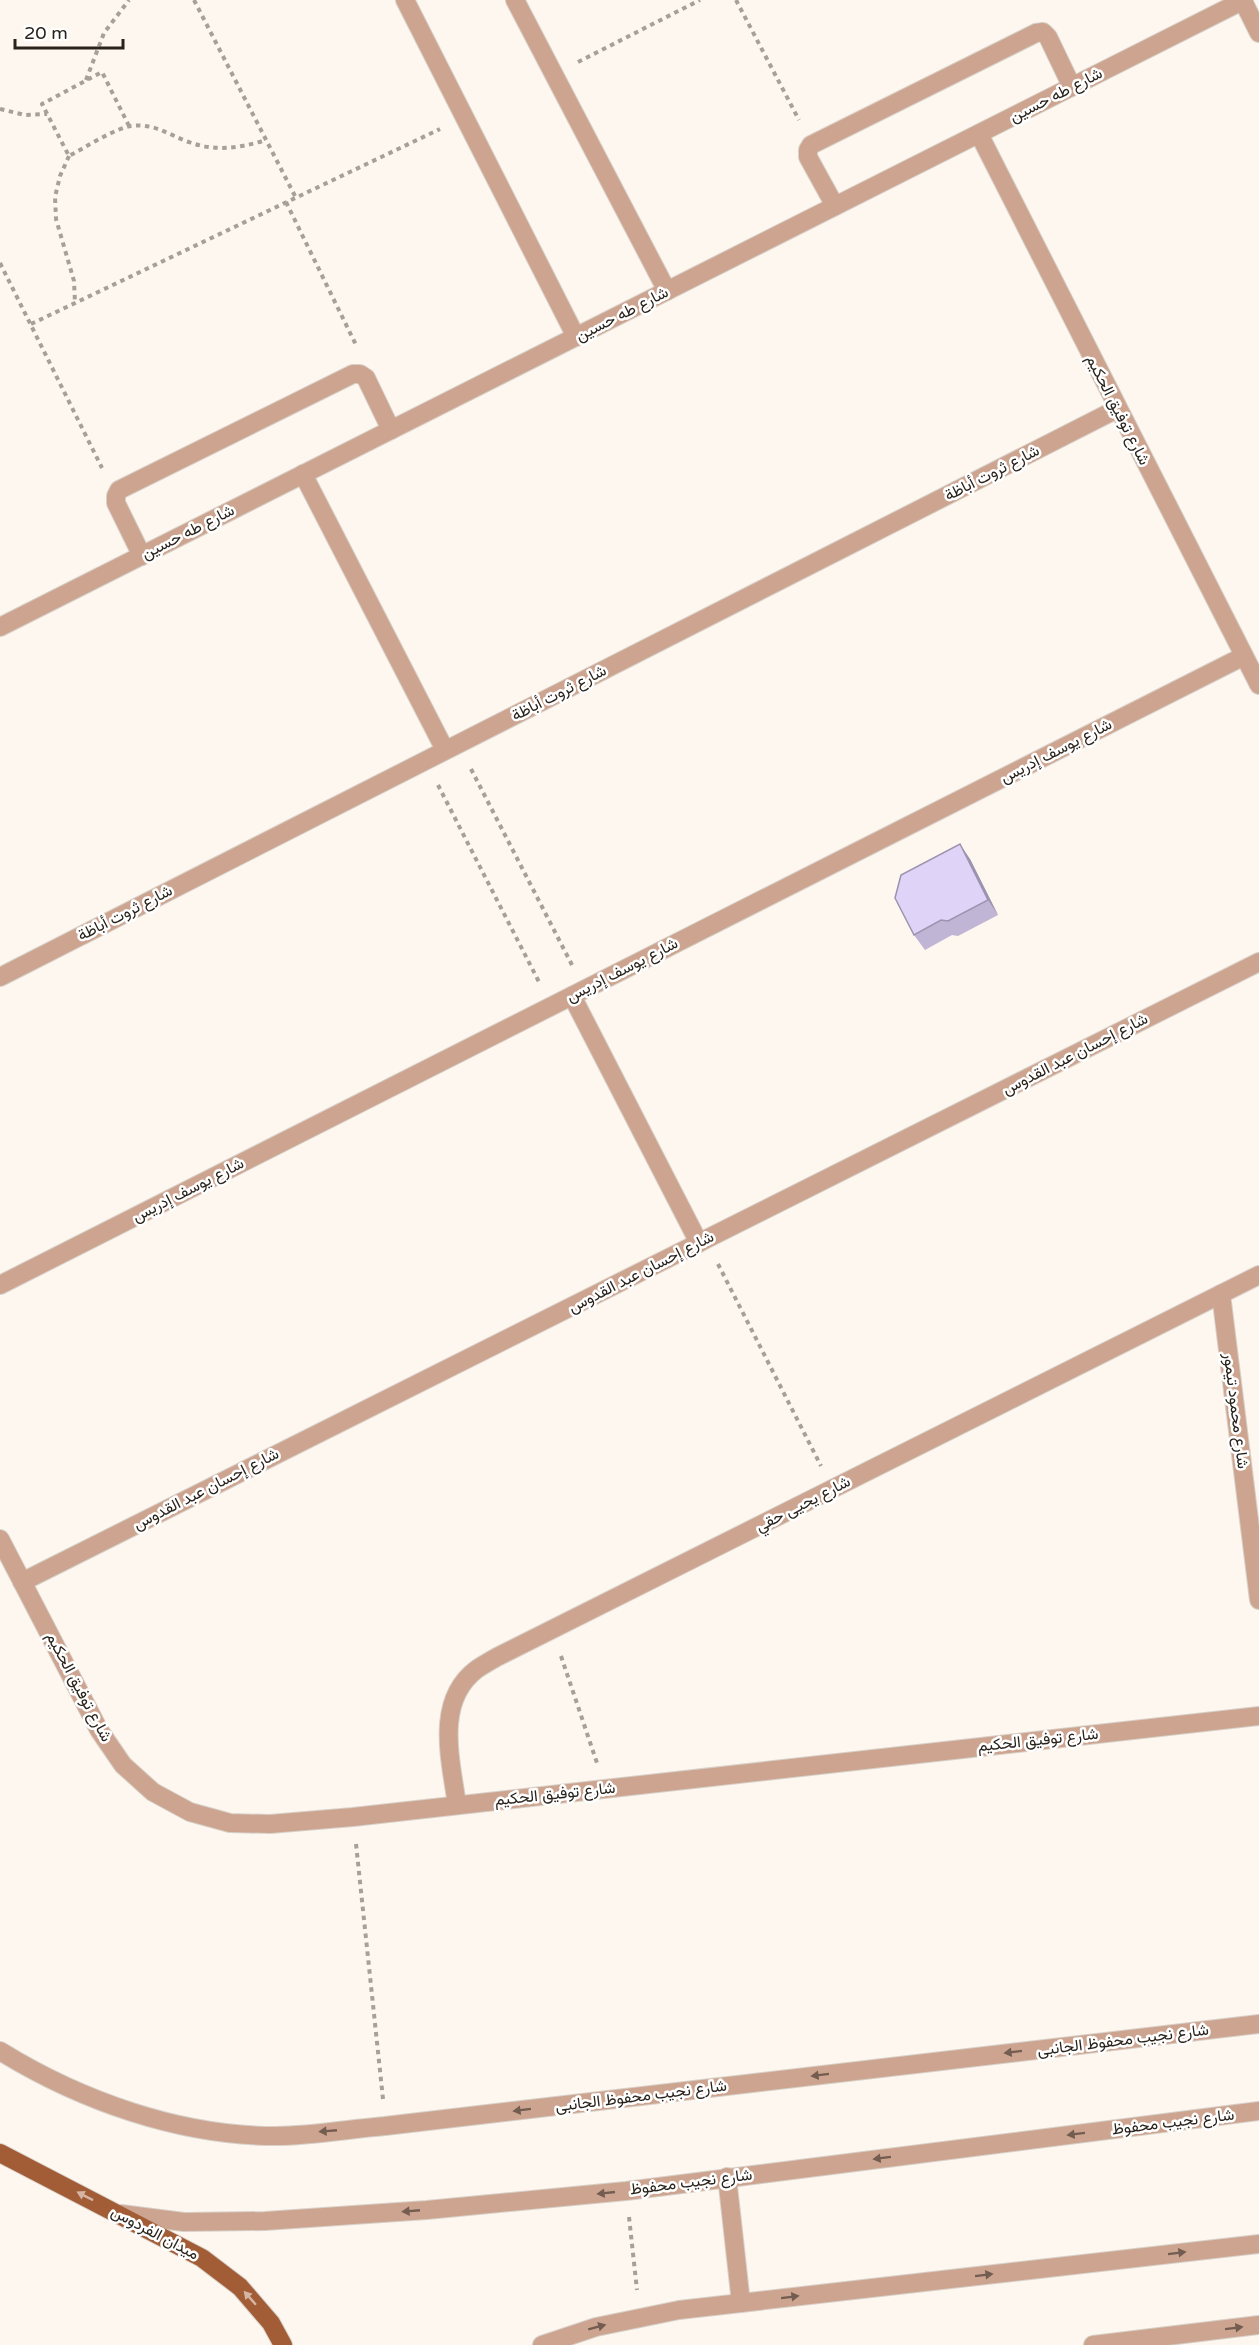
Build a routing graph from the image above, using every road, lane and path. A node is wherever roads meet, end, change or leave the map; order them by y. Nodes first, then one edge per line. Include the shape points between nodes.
1 (129, 0) edge
2 (194, 0) edge
3 (405, 0) edge
4 (515, 0) edge
5 (700, 0) edge
6 (736, 0) edge
7 (1244, 0) edge
8 (1259, 33) edge
9 (553, 75) junction
10 (86, 81) junction
11 (1072, 87) junction
12 (0, 109) edge
13 (47, 114) junction
14 (465, 117) junction
15 (129, 126) junction
16 (979, 134) junction
17 (266, 140) junction
18 (811, 145) junction
19 (69, 156) junction
20 (296, 198) junction
21 (286, 202) junction
22 (835, 206) junction
23 (0, 264) edge
24 (667, 291) junction
25 (75, 303) junction
26 (31, 324) junction
27 (576, 337) junction
28 (360, 374) junction
29 (1117, 409) junction
30 (391, 430) junction
31 (303, 474) junction
32 (116, 496) junction
33 (142, 556) junction
34 (0, 627) edge
35 (1244, 656) junction
36 (1259, 685) edge
37 (452, 747) junction
38 (426, 760) junction
39 (1259, 962) edge
40 (0, 977) edge
41 (578, 993) junction
42 (551, 1006) junction
43 (702, 1241) junction
44 (1259, 1275) edge
45 (0, 1285) edge
46 (1221, 1294) junction
47 (833, 1489) junction
48 (0, 1539) edge
49 (22, 1582) junction
50 (1259, 1600) edge
51 (552, 1630) junction
52 (1259, 1716) edge
53 (605, 1788) junction
54 (457, 1804) junction
55 (353, 1817) junction
56 (1259, 2024) edge
57 (0, 2051) edge
58 (1259, 2111) edge
59 (385, 2126) junction
60 (0, 2153) edge
61 (727, 2177) junction
62 (626, 2191) junction
63 (121, 2214) junction
64 (1259, 2244) edge
65 (741, 2303) junction
66 (640, 2318) junction
67 (1259, 2325) edge
68 (1198, 2339) edge
69 (283, 2345) edge
70 (542, 2345) edge
71 (1093, 2345) edge

1 - 10 path via 104,33
2 - 17 path
3 - 14 street
4 - 9 street
5 - 9 path
6 - 18 path
7 - 8 street
7 - 11 street, شارع طه حسين
9 - 24 street
10 - 13 path via 42,104
10 - 15 path via 102,72
11 - 16 street, شارع طه حسين
11 - 18 street via 1048,37 1036,33
12 - 13 path via 25,115
13 - 19 path
14 - 20 path
14 - 27 street
15 - 17 path via 146,125 214,148 241,147
15 - 19 path
16 - 22 street, شارع طه حسين
16 - 29 street, شارع توفيق الحكيم
17 - 20 path
18 - 22 street via 808,157
19 - 25 path via 58,186 56,219 74,281
20 - 21 path
21 - 25 path
21 - 28 path via 354,341 360,357
22 - 24 street, شارع طه حسين
23 - 26 path
24 - 27 street, شارع طه حسين
25 - 26 path
26 - 32 path
27 - 30 street, شارع طه حسين
28 - 30 street via 366,378
28 - 32 street via 353,374 119,490
29 - 35 street, شارع توفيق الحكيم
29 - 37 street, شارع ثروت أباظة
30 - 31 street, شارع طه حسين
31 - 33 street, شارع طه حسين
31 - 37 street
32 - 33 street
33 - 34 street, شارع طه حسين
35 - 36 street, شارع توفيق الحكيم
35 - 41 street, شارع يوسف إدريس
37 - 38 street, شارع ثروت أباظة
37 - 41 path
38 - 40 street, شارع ثروت أباظة
38 - 42 path
39 - 43 street, شارع إحسان عبد القدوس
41 - 42 street, شارع يوسف إدريس
41 - 43 street
42 - 45 street, شارع يوسف إدريس
43 - 47 path
43 - 49 street, شارع إحسان عبد القدوس
44 - 46 street, شارع يحيى حقي
46 - 47 street, شارع يحيى حقي
46 - 50 street, شارع محمود تيمور
47 - 51 street, شارع يحيى حقي
48 - 49 street, شارع توفيق الحكيم
49 - 55 street, شارع توفيق الحكيم via 99,1730 123,1765 153,1792 190,1812 230,1823
51 - 53 path
51 - 54 street, شارع يحيى حقي via 475,1670 459,1689 450,1712 448,1736
52 - 53 street, شارع توفيق الحكيم
53 - 54 street, شارع توفيق الحكيم
54 - 55 street, شارع توفيق الحكيم
55 - 59 path
56 -> 59 street, شارع نجيب محفوظ الجانبى
59 -> 57 street, شارع نجيب محفوظ الجانبى via 276,2136 212,2130 150,2117 89,2097
58 -> 61 street, شارع نجيب محفوظ
63 -> 60 main road, ميدان الفردوس
61 - 62 street, شارع نجيب محفوظ
61 - 65 street
62 -> 63 street, شارع نجيب محفوظ via 265,2221 184,2222
62 - 66 path
69 -> 63 main road, ميدان الفردوس via 272,2323 240,2286 202,2258
65 -> 64 street
65 - 66 street
70 -> 66 street via 596,2327
68 -> 67 street
68 - 71 street

